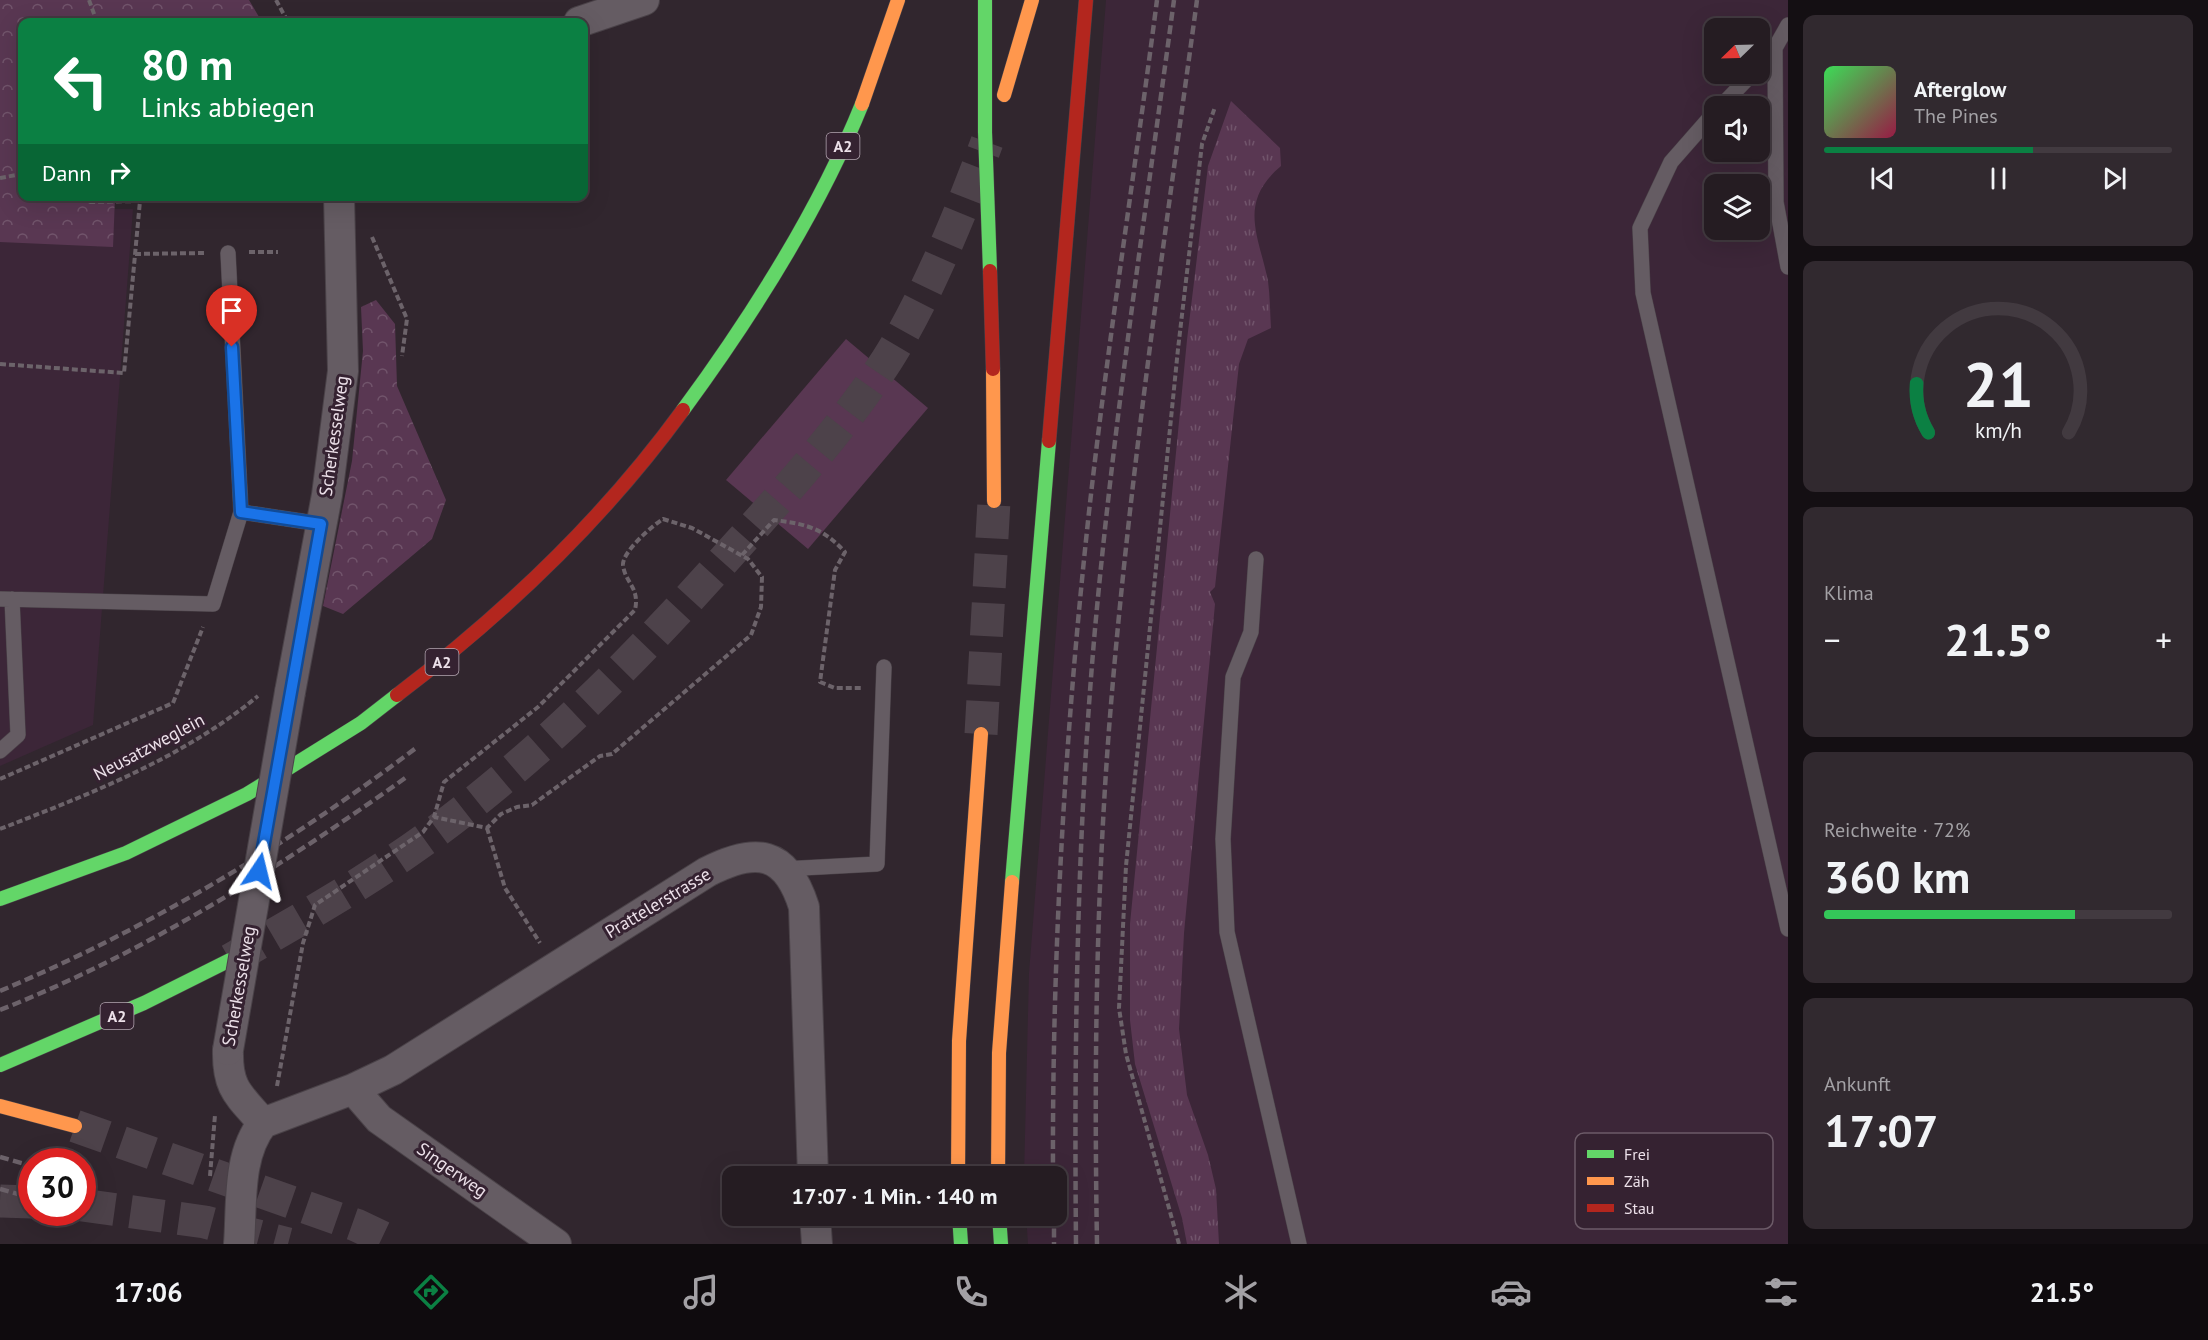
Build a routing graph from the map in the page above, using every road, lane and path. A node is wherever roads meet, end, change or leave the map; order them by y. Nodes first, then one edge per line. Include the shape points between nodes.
1 (88, 0) edge
2 (276, 0) edge
3 (644, 0) edge
4 (898, 0) edge
5 (986, 0) edge
6 (1032, 0) edge
7 (1086, 0) edge
8 (95, 18) edge
9 (286, 18) edge
10 (588, 19) edge
11 (1788, 25) edge
12 (1775, 48) junction
13 (1770, 54) edge
14 (1742, 84) edge
15 (1004, 95) dead end
16 (1731, 96) edge
17 (1215, 107) dead end
18 (1704, 125) edge
19 (18, 175) edge
20 (0, 178) edge
21 (90, 201) edge
22 (140, 201) edge
23 (140, 201) edge
24 (339, 209) edge
25 (228, 253) dead end
26 (1788, 267) edge
27 (402, 356) dead end
28 (0, 364) edge
29 (994, 501) tunnel mouth
30 (241, 512) junction
31 (321, 524) junction
32 (742, 555) junction
33 (1256, 559) dead end
34 (6, 599) edge
35 (213, 604) junction
36 (884, 667) dead end
37 (293, 679) junction
38 (883, 687) junction
39 (981, 734) tunnel mouth
40 (0, 751) edge
41 (0, 779) edge
42 (434, 817) junction
43 (487, 828) junction
44 (0, 830) edge
45 (783, 869) junction
46 (0, 899) edge
47 (1788, 930) edge
48 (230, 960) tunnel mouth
49 (555, 966) junction
50 (0, 1065) edge
51 (353, 1089) junction
52 (0, 1106) edge
53 (266, 1122) junction
54 (75, 1126) tunnel mouth
55 (813, 1166) edge
56 (958, 1166) edge
57 (998, 1166) edge
58 (816, 1226) edge
59 (960, 1226) edge
60 (1000, 1226) edge
61 (239, 1244) edge
62 (556, 1244) edge
63 (817, 1244) edge
64 (961, 1244) edge
65 (1001, 1244) edge
66 (1179, 1244) edge
67 (1299, 1244) edge

1 - 8 path
2 - 9 path
3 - 10 street
4 - 46 highway, A2 via 855,120 771,284 722,363 623,490 569,549 447,658 355,726 246,793 108,860
5 - 29 highway, bridge via 985,132
6 - 15 highway
7 - 57 highway via 1006,949 999,1053
11 - 12 lane
12 - 13 lane
12 - 26 lane via 1776,202
14 - 16 lane
17 - 66 path via 1202,144 1163,486 1126,866 1119,1008 1126,1054
18 - 47 lane via 1671,162 1640,228 1643,293
19 - 20 path
21 - 23 path
22 - 28 path via 124,373
24 - 27 path via 367,227 406,319
24 - 31 street, Scherkesselweg via 343,371
25 - 30 lane
30 - 31 lane
30 - 35 lane
31 - 37 street, Scherkesselweg
32 - 38 path via 774,520 801,523 834,540 845,552 835,570 820,682 835,688
32 - 42 path via 680,524 663,519 655,524 624,556 623,565 635,590 635,610 538,707 444,782
32 - 43 path via 757,569 764,587 752,635 612,754 600,756 532,805 501,814
33 - 67 lane via 1251,632 1233,677 1223,840 1227,932
34 - 35 lane
34 - 40 lane via 18,735
35 - 41 path via 173,703
36 - 38 lane
37 - 44 path, Neusatzweglein via 162,759
37 - 53 street, Scherkesselweg, bridge via 228,1050 227,1074 237,1092
38 - 45 lane via 878,864
39 - 56 highway via 958,1041
42 - 43 path
42 - 53 path via 423,832 315,905 303,943
43 - 49 path via 505,888
45 - 49 street, Prattelerstrasse via 759,855 734,858
45 - 55 street, Prattelerstrasse via 796,882 804,907
48 - 50 highway, A2 via 144,1004
49 - 51 street, Prattelerstrasse via 393,1070
51 - 53 street, Prattelerstrasse
51 - 62 street, Singerweg via 379,1119
52 - 54 highway
53 - 61 street via 254,1134 246,1153
58 - 63 street
59 - 64 highway
60 - 65 highway

